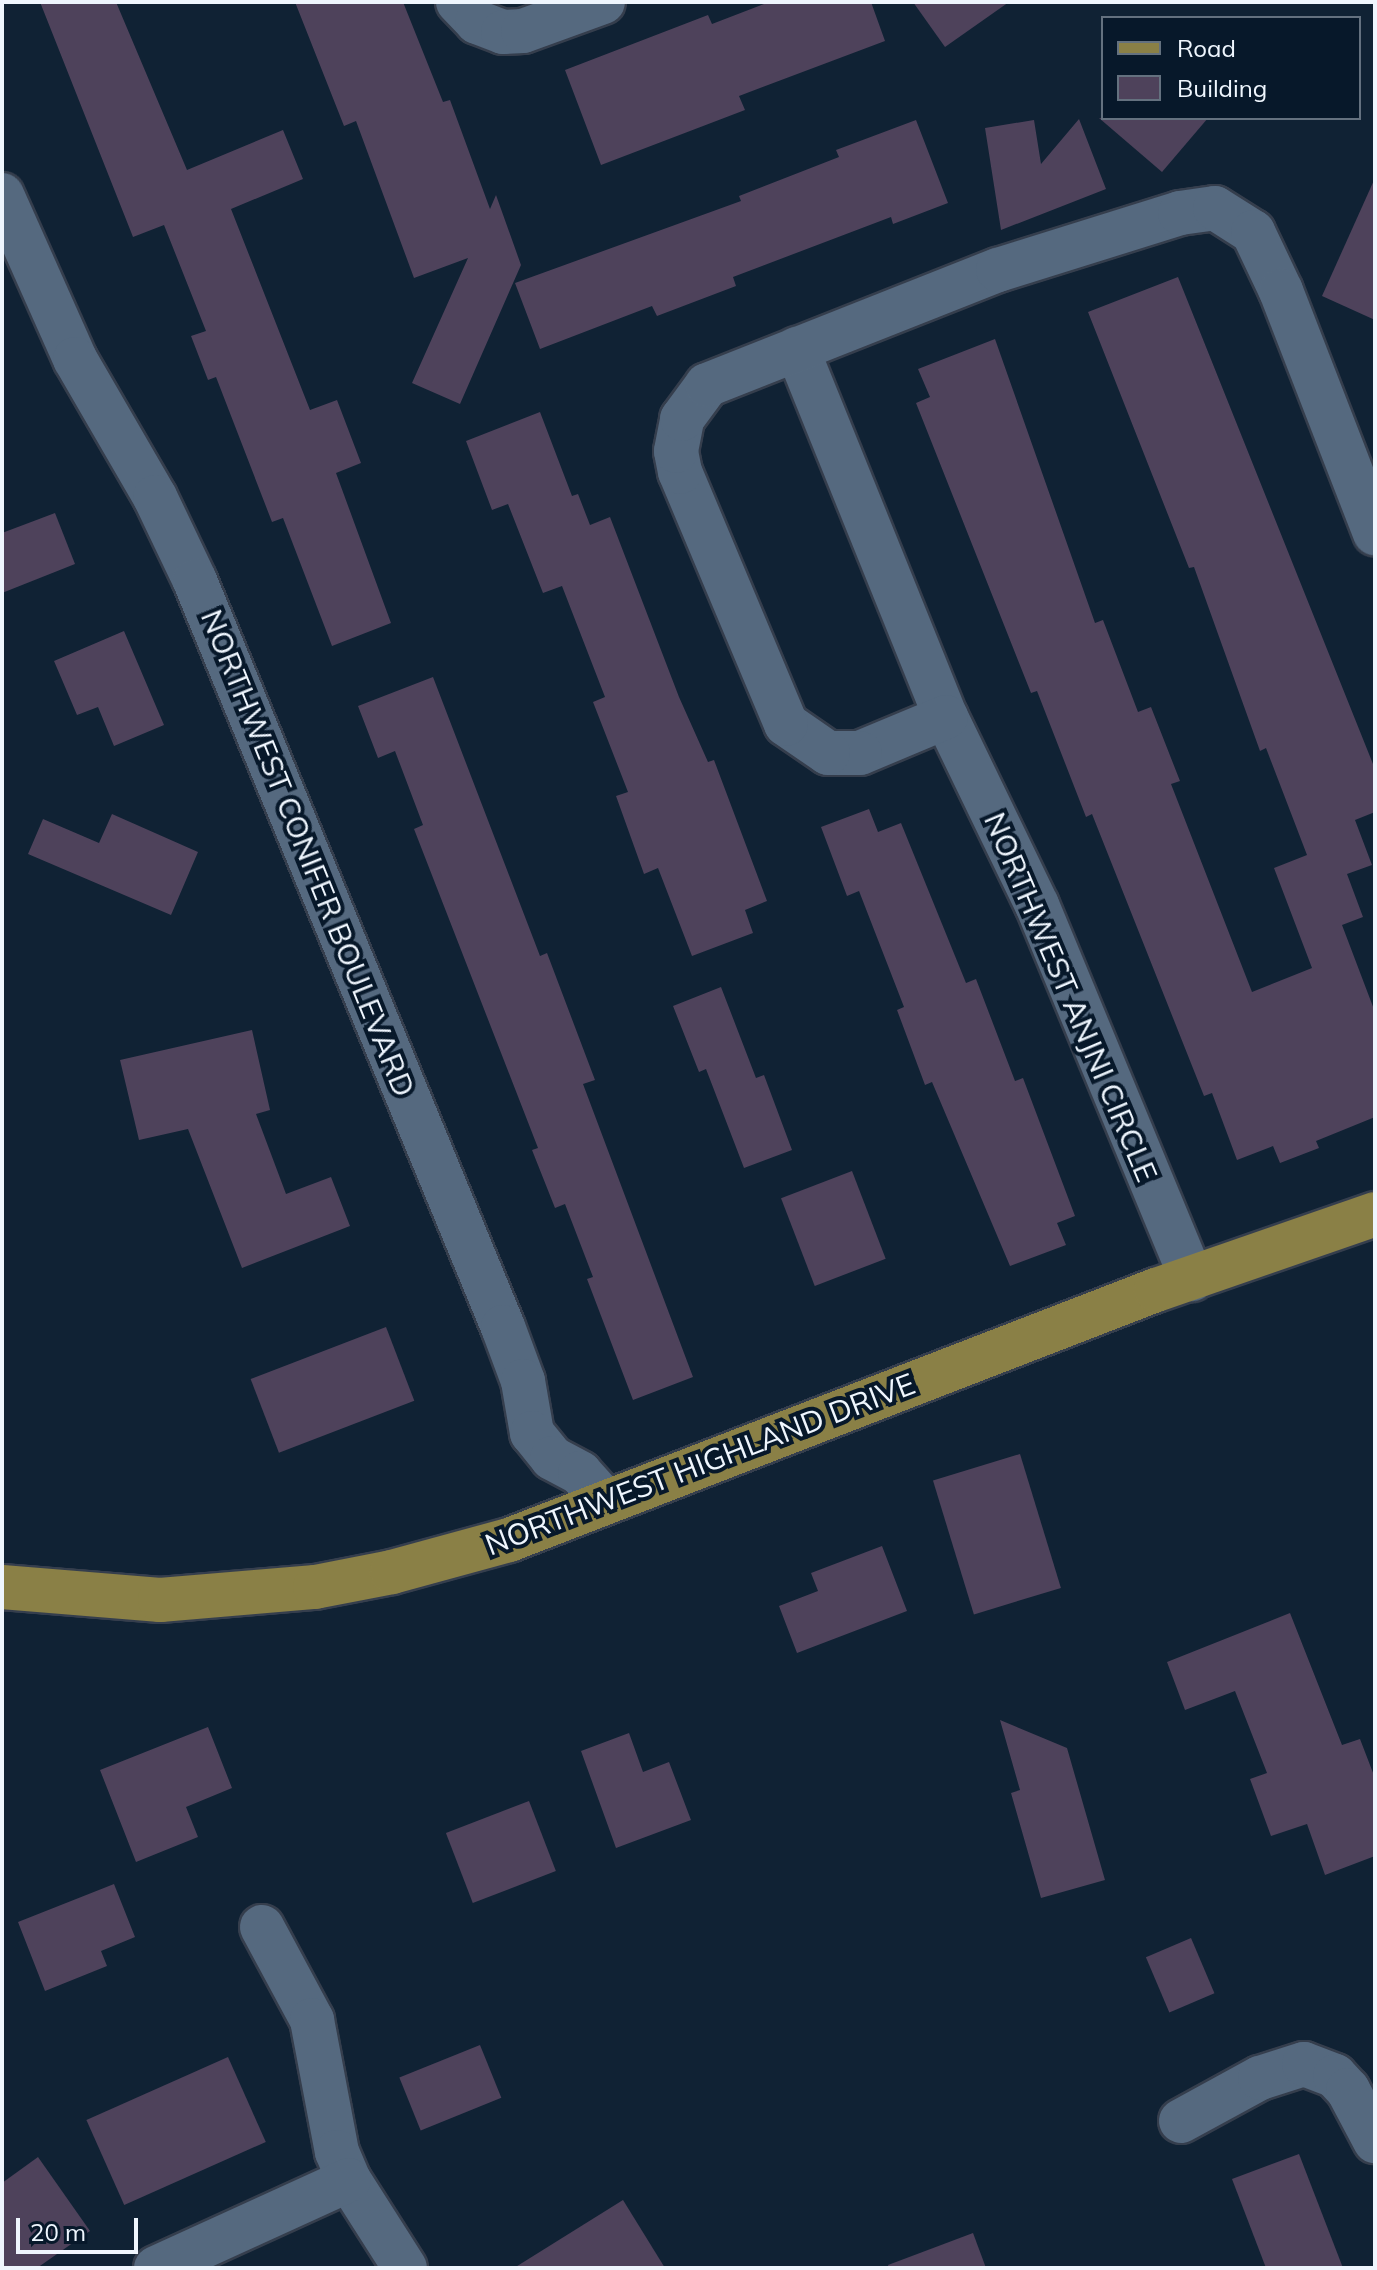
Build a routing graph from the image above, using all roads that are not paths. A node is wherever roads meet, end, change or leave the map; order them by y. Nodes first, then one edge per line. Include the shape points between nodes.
1 (458, 2) edge
2 (603, 2) edge
3 (2, 195) edge
4 (797, 349) junction
5 (1375, 533) edge
6 (946, 717) junction
7 (1375, 1214) edge
8 (1192, 1279) junction
9 (606, 1502) junction
10 (2, 1587) edge
11 (262, 1927) dead end
12 (1181, 2121) dead end
13 (1375, 2141) edge
14 (349, 2180) junction
15 (156, 2268) edge
16 (405, 2268) edge

1 - 2 street via 477,22 503,32 523,31
3 - 9 street, NORTHWEST CONIFER BOULEVARD via 75,359 155,497 195,581 523,1381 532,1433 552,1458 580,1473
4 - 5 street via 998,270 1180,213 1215,208 1253,232 1259,244
4 - 6 street, NORTHWEST ANJNI CIRCLE
4 - 6 street via 707,385 692,400 676,451 680,472 776,706 801,739 828,753 860,753
6 - 8 street, NORTHWEST ANJNI CIRCLE via 1037,905
7 - 8 main road, NORTHWEST HIGHLAND DRIVE
8 - 9 main road, NORTHWEST HIGHLAND DRIVE
9 - 10 main road, NORTHWEST HIGHLAND DRIVE via 509,1540 315,1587 160,1600
11 - 14 street via 312,2020 337,2152
12 - 13 street via 1260,2078 1304,2064 1335,2076 1348,2090
14 - 15 street
14 - 16 street

